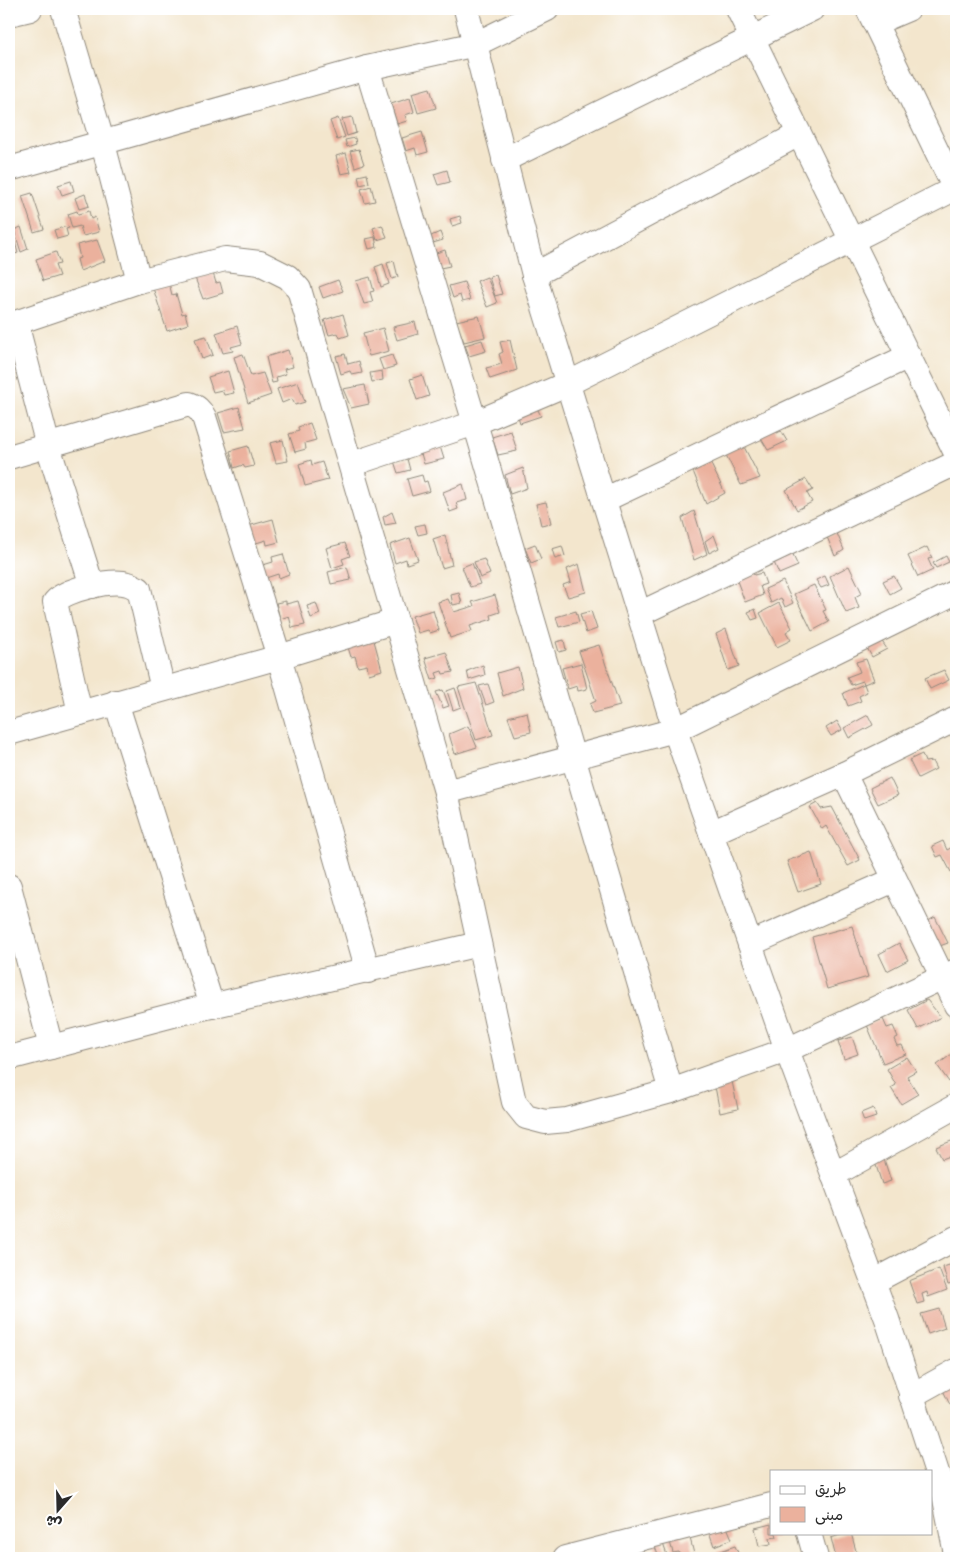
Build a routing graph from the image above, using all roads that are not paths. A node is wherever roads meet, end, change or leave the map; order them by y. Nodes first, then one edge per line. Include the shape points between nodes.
1 (30, 9) edge
2 (63, 9) edge
3 (466, 9) edge
4 (547, 9) edge
5 (738, 9) edge
6 (812, 9) edge
7 (908, 9) edge
8 (9, 14) edge
9 (871, 16) edge
10 (752, 38) junction
11 (476, 44) junction
12 (367, 68) junction
13 (799, 134) junction
14 (103, 144) junction
15 (504, 160) junction
16 (9, 170) edge
17 (956, 189) edge
18 (851, 239) junction
19 (534, 275) junction
20 (139, 281) junction
21 (13, 324) edge
22 (909, 356) junction
23 (569, 383) junction
24 (475, 423) junction
25 (48, 446) junction
26 (956, 453) edge
27 (9, 456) edge
28 (956, 463) edge
29 (352, 464) junction
30 (604, 500) junction
31 (92, 586) junction
32 (956, 592) edge
33 (638, 614) junction
34 (396, 621) junction
35 (279, 657) junction
36 (163, 689) junction
37 (116, 702) junction
38 (80, 713) junction
39 (954, 725) edge
40 (675, 730) junction
41 (9, 734) edge
42 (572, 758) junction
43 (844, 774) junction
44 (446, 792) junction
45 (711, 833) junction
46 (894, 880) junction
47 (9, 886) edge
48 (479, 944) junction
49 (750, 944) junction
50 (368, 971) junction
51 (950, 974) edge
52 (956, 1005) edge
53 (212, 1006) junction
54 (51, 1047) junction
55 (787, 1050) junction
56 (9, 1058) edge
57 (671, 1090) junction
58 (956, 1106) edge
59 (833, 1175) junction
60 (956, 1238) edge
61 (873, 1282) junction
62 (956, 1371) edge
63 (911, 1396) junction
64 (944, 1493) edge
65 (770, 1505) edge
66 (809, 1534) edge
67 (956, 1554) edge
68 (565, 1558) edge
69 (816, 1558) edge

1 - 8 street
2 - 14 street
3 - 11 street
4 - 11 street
5 - 10 street
6 - 10 street
7 - 9 street
9 - 17 street
10 - 13 street
10 - 15 street
11 - 12 street
11 - 15 street
12 - 14 street
12 - 24 street
13 - 18 street
13 - 19 street
14 - 16 street
14 - 20 street
15 - 19 street
17 - 18 street
18 - 22 street
18 - 23 street
19 - 23 street
20 - 21 street
20 - 29 street via 225,259 260,263 294,282 305,303
21 - 25 street
22 - 26 street
22 - 30 street
23 - 24 street
23 - 30 street
24 - 29 street
24 - 42 street
25 - 27 street
25 - 31 street
25 - 35 street via 189,404 197,407 204,417
28 - 33 street
29 - 34 street
30 - 33 street
31 - 36 street via 119,582 138,589
31 - 38 street via 60,596 55,602
32 - 40 street
33 - 40 street
34 - 35 street
34 - 44 street
35 - 36 street
35 - 50 street
36 - 37 street
37 - 38 street
37 - 53 street
38 - 41 street
39 - 43 street
40 - 42 street
40 - 45 street
42 - 44 street
42 - 57 street
43 - 45 street
43 - 46 street
44 - 48 street
45 - 49 street
46 - 49 street
46 - 51 street
47 - 54 street
48 - 50 street
48 - 57 street via 514,1102 526,1117 545,1122 567,1120
49 - 55 street
50 - 53 street
51 - 52 street
51 - 55 street
53 - 54 street
54 - 56 street
55 - 57 street
55 - 59 street
58 - 59 street
59 - 61 street
60 - 61 street
61 - 63 street
62 - 63 street
63 - 64 street
64 - 67 street
65 - 68 street
66 - 69 street

